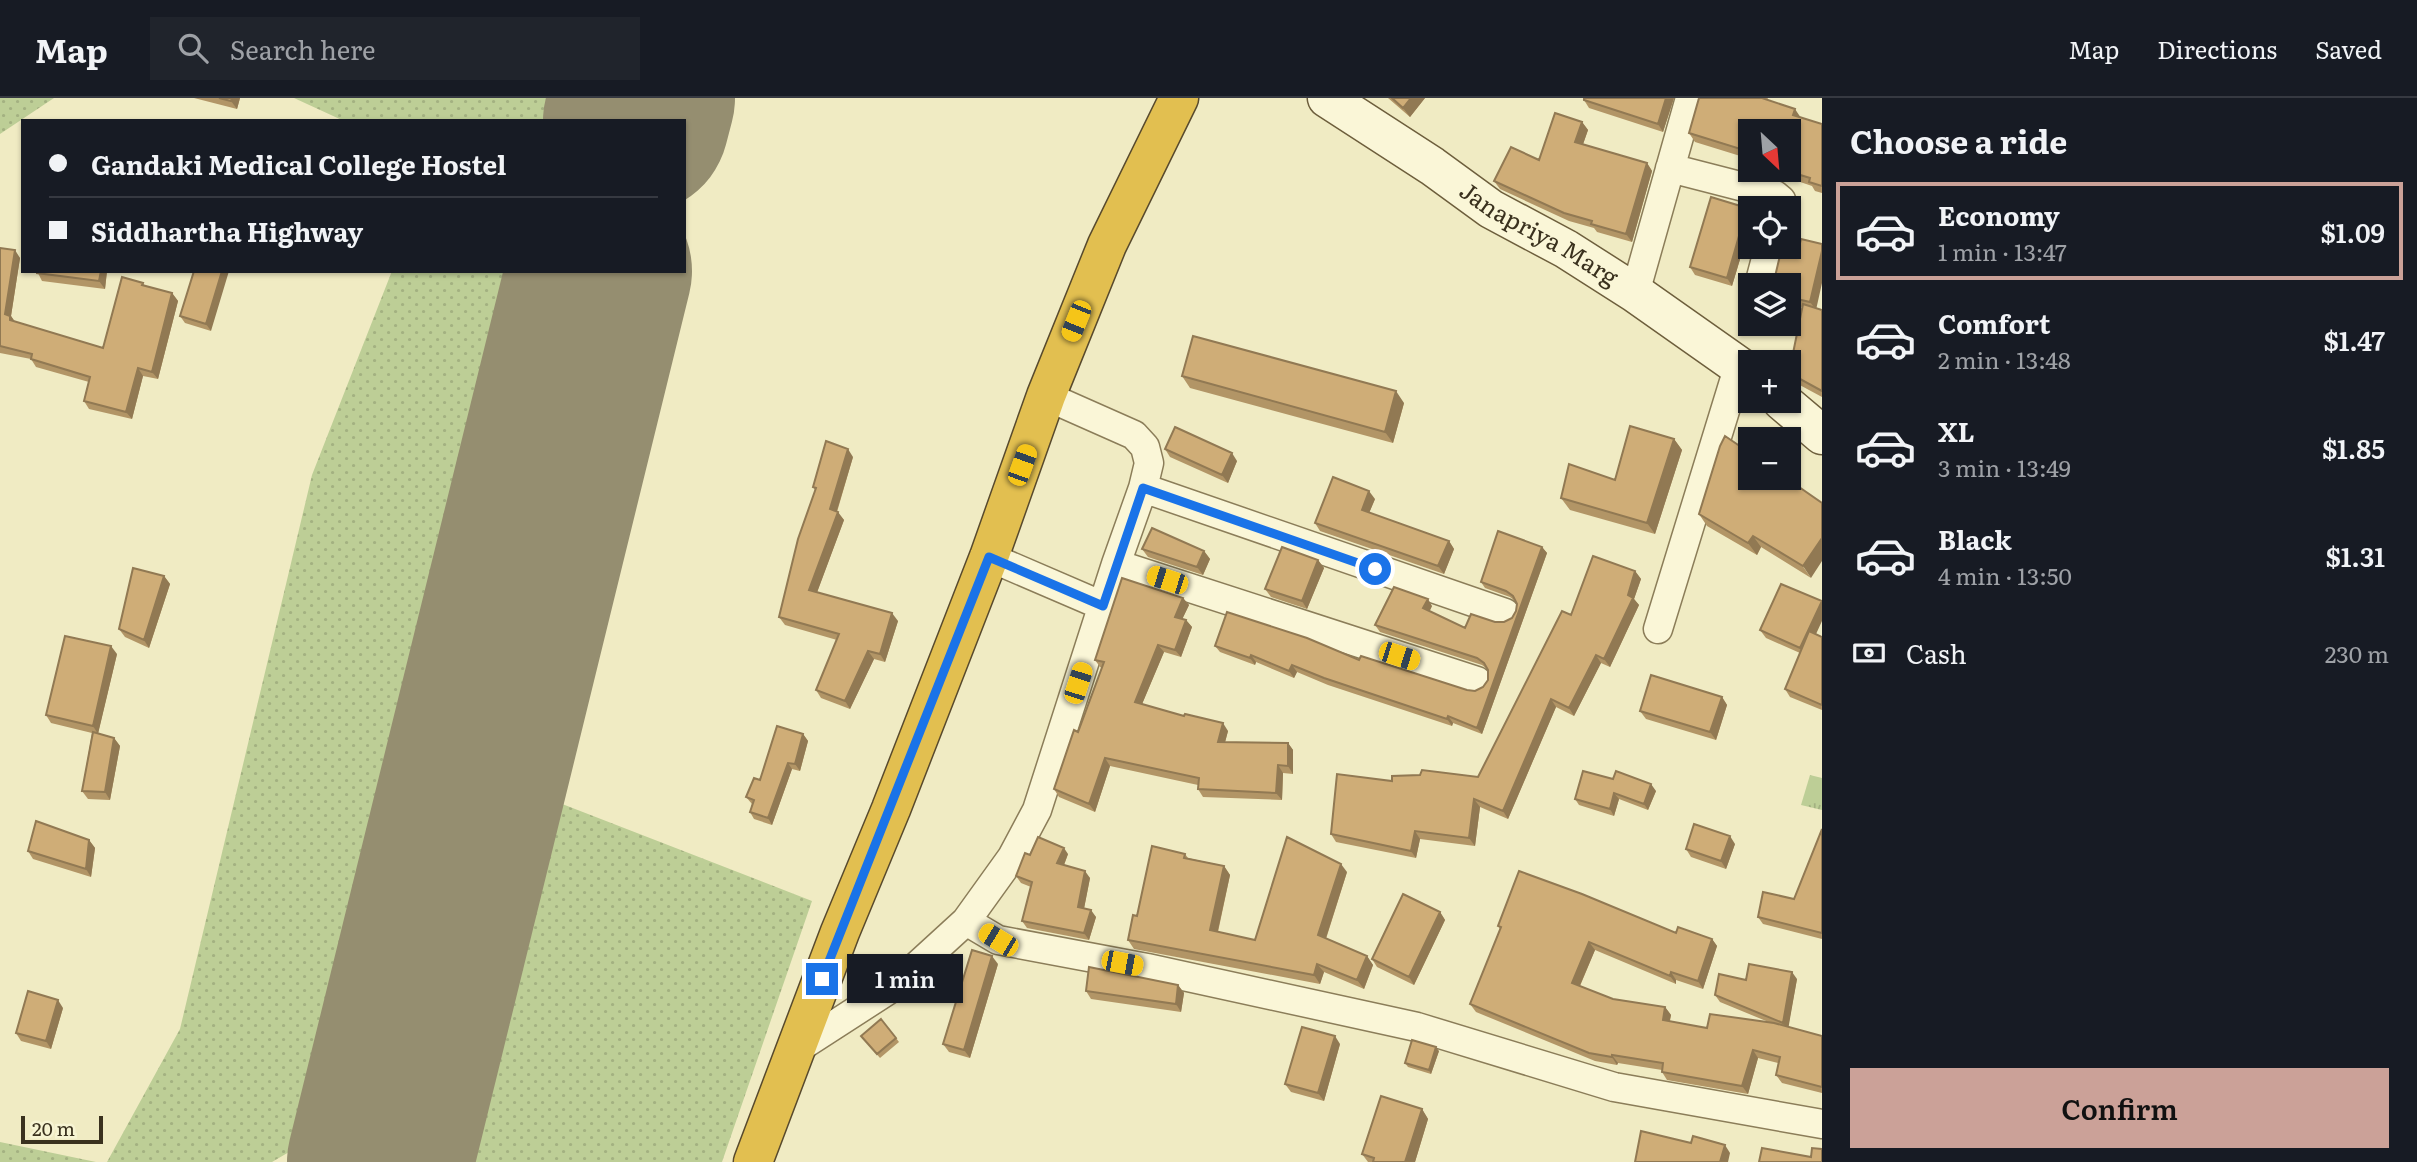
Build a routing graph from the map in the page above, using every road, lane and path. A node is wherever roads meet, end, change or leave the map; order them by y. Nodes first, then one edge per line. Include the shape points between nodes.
1 (1179, 98) edge
2 (1326, 98) edge
3 (1690, 98) edge
4 (1670, 168) junction
5 (1776, 196) edge
6 (1635, 293) junction
7 (1738, 365) edge
8 (1738, 387) edge
9 (1046, 396) junction
10 (1796, 413) edge
11 (1822, 435) edge
12 (1143, 488) junction
13 (989, 557) junction
14 (1115, 564) junction
15 (1103, 606) junction
16 (1505, 613) dead end
17 (1658, 629) dead end
18 (1477, 681) dead end
19 (967, 920) junction
20 (797, 1049) junction
21 (1822, 1124) edge
22 (753, 1162) edge

1 - 9 highway via 1107,245
2 - 6 main road, Janapriya Marg via 1491,209
3 - 4 street
4 - 5 street
4 - 6 street
6 - 7 main road, Janapriya Marg
8 - 17 street
9 - 12 street via 1134,435 1145,447 1149,463
9 - 13 highway
10 - 11 main road
12 - 14 street
12 - 16 street
13 - 15 street
13 - 20 highway
14 - 15 street
14 - 18 street
15 - 19 street via 1037,810 1012,857
19 - 20 street via 896,985
19 - 21 street via 998,940 1417,1027 1614,1087
20 - 22 highway

